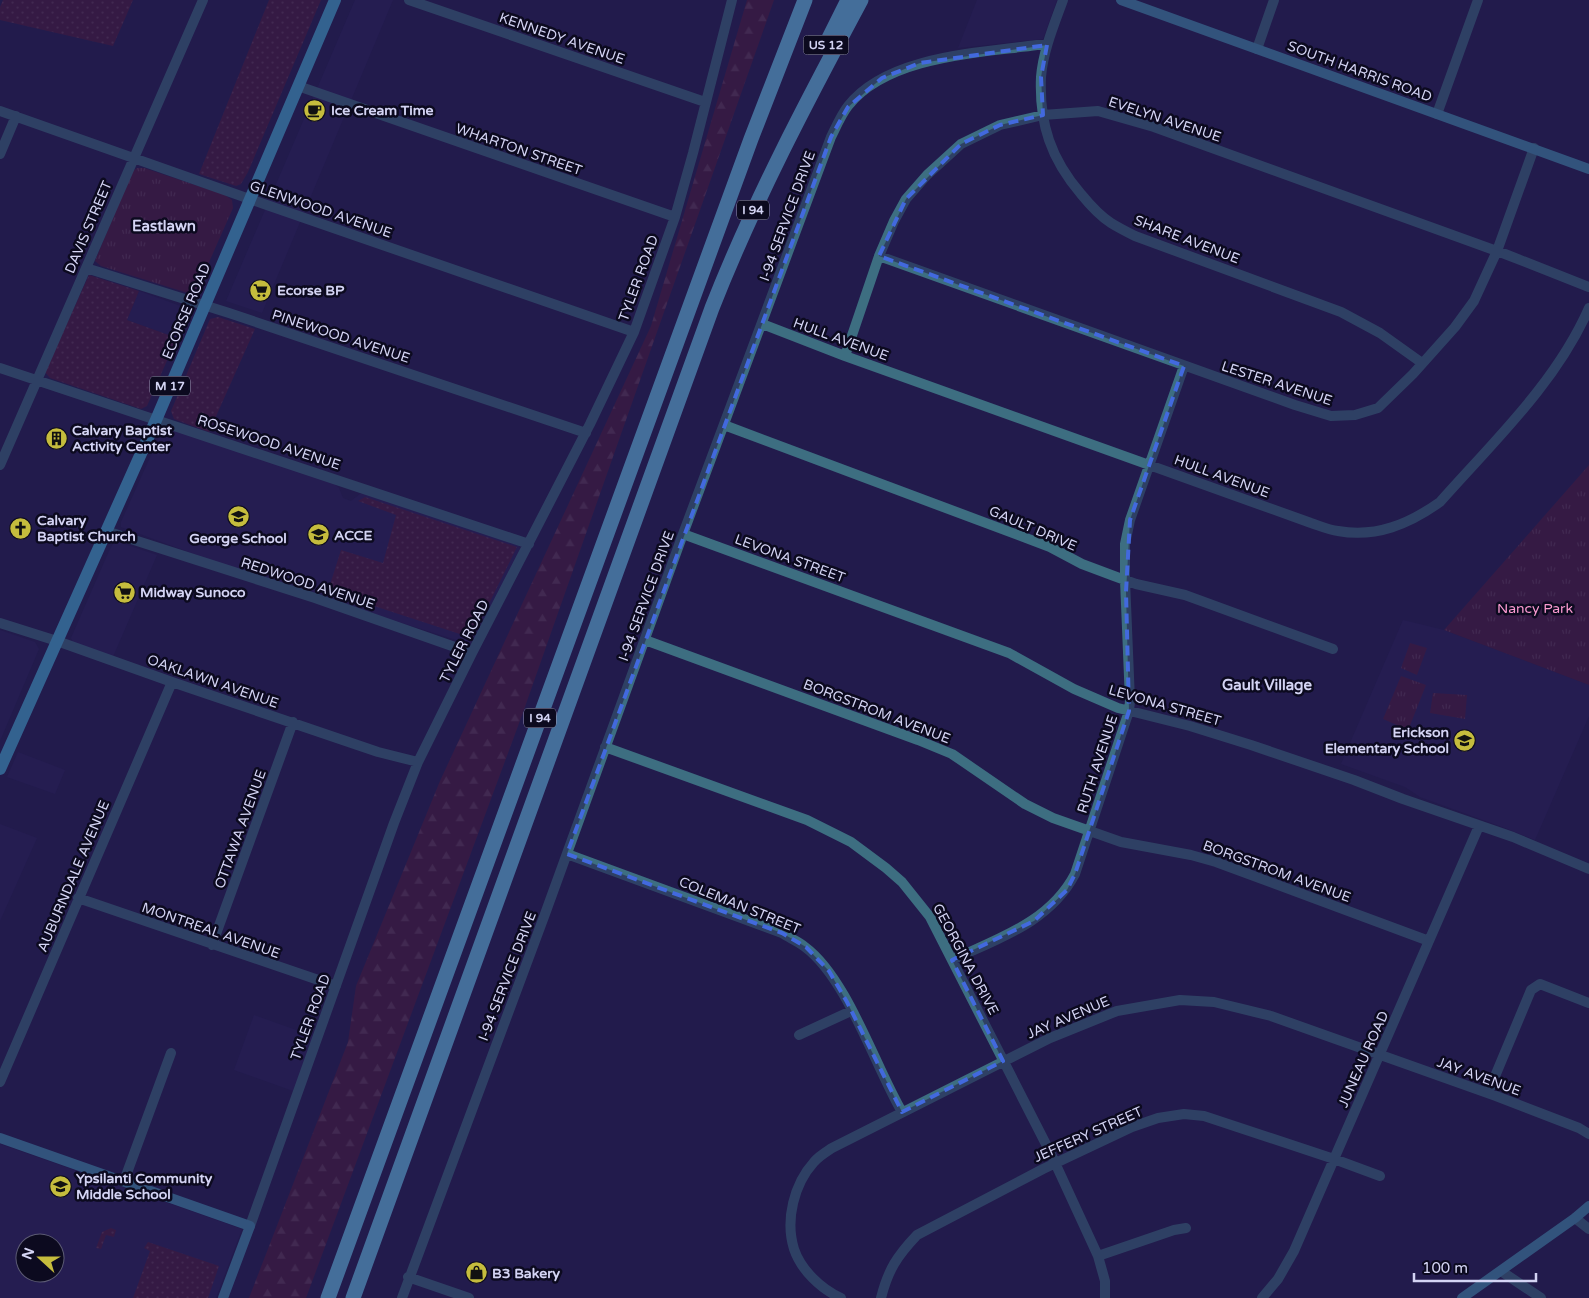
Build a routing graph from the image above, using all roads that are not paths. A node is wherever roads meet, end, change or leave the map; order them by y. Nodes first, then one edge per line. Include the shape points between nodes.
1 (203, 0) edge
2 (334, 0) edge
3 (409, 0) edge
4 (732, 0) edge
5 (804, 0) edge
6 (848, 0) edge
7 (861, 0) edge
8 (1063, 0) edge
9 (1121, 0) edge
10 (1274, 0) edge
11 (1478, 0) edge
12 (1047, 45) junction
13 (1257, 49) junction
14 (298, 86) junction
15 (811, 93) junction
16 (705, 102) junction
17 (0, 111) edge
18 (1437, 114) junction
19 (1043, 115) junction
20 (16, 116) junction
21 (1534, 148) junction
22 (0, 154) edge
23 (133, 158) junction
24 (1589, 169) edge
25 (250, 199) junction
26 (675, 217) junction
27 (1497, 251) junction
28 (880, 256) junction
29 (86, 268) junction
30 (1589, 287) edge
31 (205, 305) junction
32 (1589, 308) edge
33 (762, 324) junction
34 (634, 332) junction
35 (845, 356) junction
36 (1422, 363) junction
37 (1184, 366) junction
38 (0, 368) edge
39 (36, 380) junction
40 (156, 420) junction
41 (724, 425) junction
42 (586, 432) junction
43 (0, 465) edge
44 (1150, 465) junction
45 (106, 531) junction
46 (683, 534) junction
47 (529, 544) junction
48 (1125, 580) junction
49 (0, 623) edge
50 (645, 640) junction
51 (57, 641) junction
52 (1333, 649) dead end
53 (472, 653) junction
54 (172, 682) junction
55 (1129, 711) junction
56 (293, 722) junction
57 (606, 747) junction
58 (418, 762) junction
59 (0, 769) edge
60 (1479, 826) junction
61 (1089, 832) junction
62 (567, 854) junction
63 (1589, 869) edge
64 (78, 898) junction
65 (1429, 941) junction
66 (212, 945) junction
67 (952, 960) junction
68 (336, 986) junction
69 (1589, 1003) edge
70 (851, 1011) junction
71 (799, 1035) dead end
72 (171, 1053) dead end
73 (1380, 1055) junction
74 (1003, 1061) junction
75 (0, 1082) edge
76 (1488, 1093) junction
77 (902, 1112) junction
78 (1589, 1134) edge
79 (0, 1138) edge
80 (1334, 1158) junction
81 (1054, 1164) junction
82 (1380, 1176) dead end
83 (124, 1181) junction
84 (1589, 1206) edge
85 (1575, 1218) junction
86 (250, 1226) junction
87 (1186, 1228) dead end
88 (1589, 1229) edge
89 (1098, 1256) junction
90 (1501, 1271) junction
91 (408, 1277) junction
92 (223, 1298) edge
93 (328, 1298) edge
94 (353, 1298) edge
95 (402, 1298) edge
96 (469, 1298) edge
97 (841, 1298) edge
98 (881, 1298) edge
99 (1105, 1298) edge
100 (1262, 1298) edge
101 (1462, 1298) edge
102 (1541, 1298) edge

1 - 23 street, DAVIS STREET
2 - 14 main road, ECORSE ROAD / M 17
3 - 16 street, KENNEDY AVENUE
4 - 16 street, TYLER ROAD
5 - 93 highway, I 94
6 - 15 highway, US 12 via 816,64
7 - 15 highway, I 94
8 - 12 street, SHARE AVENUE
9 - 13 main road, SOUTH HARRIS ROAD
10 - 13 street
11 - 18 street
12 - 19 street, SHARE AVENUE via 1041,77
12 - 33 street, I-94 SERVICE DRIVE via 920,63 882,78 848,106 831,136 816,174
13 - 18 main road, SOUTH HARRIS ROAD
14 - 25 main road, ECORSE ROAD / M 17
14 - 26 street, WHARTON STREET
15 - 94 highway, I 94 via 748,220 712,308
16 - 26 street, TYLER ROAD
17 - 20 street, GLENWOOD AVENUE
18 - 21 main road, SOUTH HARRIS ROAD
19 - 27 street, EVELYN AVENUE via 1098,112 1125,118
19 - 28 street, EVELYN AVENUE via 1000,125 961,144 906,199
19 - 36 street, SHARE AVENUE via 1049,145 1068,179 1111,223 1135,236 1341,312
20 - 22 street
20 - 23 street, GLENWOOD AVENUE
21 - 24 main road, SOUTH HARRIS ROAD
21 - 27 street, LESTER AVENUE
23 - 25 street, GLENWOOD AVENUE
23 - 29 street, DAVIS STREET
25 - 31 main road, ECORSE ROAD / M 17
25 - 34 street, GLENWOOD AVENUE
26 - 34 street, TYLER ROAD
27 - 30 street, EVELYN AVENUE
27 - 36 street, LESTER AVENUE via 1474,301
28 - 35 street, EVELYN AVENUE
28 - 37 street, LESTER AVENUE
29 - 31 street, PINEWOOD AVENUE
29 - 39 street, DAVIS STREET
31 - 40 main road, ECORSE ROAD / M 17
31 - 42 street, PINEWOOD AVENUE
32 - 44 street, HULL AVENUE via 1568,348 1540,389 1440,502 1420,517 1398,526 1371,532 1338,531
33 - 35 street, HULL AVENUE
33 - 41 street, I-94 SERVICE DRIVE
34 - 42 street, TYLER ROAD
35 - 44 street, HULL AVENUE
36 - 37 street, LESTER AVENUE via 1378,408 1355,415 1331,416
37 - 44 street, RUTH AVENUE
38 - 39 street, ROSEWOOD AVENUE
39 - 40 street, ROSEWOOD AVENUE
39 - 43 street, DAVIS STREET
40 - 45 main road, ECORSE ROAD / M 17
40 - 47 street, ROSEWOOD AVENUE
41 - 46 street, I-94 SERVICE DRIVE
41 - 48 street, GAULT DRIVE via 949,508
42 - 47 street, TYLER ROAD
44 - 48 street, RUTH AVENUE via 1130,520
45 - 51 main road, ECORSE ROAD / M 17
45 - 53 street, REDWOOD AVENUE via 315,598
46 - 50 street, I-94 SERVICE DRIVE
46 - 55 street, LEVONA STREET via 1009,653 1074,690
47 - 53 street, TYLER ROAD
48 - 52 street, GAULT DRIVE via 1185,595
48 - 55 street, RUTH AVENUE
49 - 51 street, OAKLAWN AVENUE
50 - 57 street, I-94 SERVICE DRIVE
50 - 61 street, BORGSTROM AVENUE via 952,754 1025,804
51 - 54 street, OAKLAWN AVENUE
51 - 59 main road, ECORSE ROAD / M 17
53 - 58 street, TYLER ROAD
54 - 56 street, OAKLAWN AVENUE
54 - 64 street, AUBURNDALE AVENUE
55 - 60 street, LEVONA STREET via 1251,745
55 - 61 street, RUTH AVENUE
56 - 58 street, OAKLAWN AVENUE via 378,752
56 - 66 street, OTTAWA AVENUE
57 - 62 street, I-94 SERVICE DRIVE
57 - 67 street, GEORGINA DRIVE via 807,820 851,842 902,882 930,917
58 - 68 street, TYLER ROAD
60 - 63 street, LEVONA STREET via 1513,836
60 - 65 street, JUNEAU ROAD
61 - 65 street, BORGSTROM AVENUE via 1216,862
61 - 67 street, RUTH AVENUE via 1067,890 1052,906 1034,920
62 - 70 street, COLEMAN STREET via 782,933 806,947 829,971
62 - 91 street, I-94 SERVICE DRIVE
64 - 66 street, MONTREAL AVENUE
64 - 75 street, AUBURNDALE AVENUE
65 - 73 street, JUNEAU ROAD
66 - 68 street, MONTREAL AVENUE
67 - 74 street, GEORGINA DRIVE
68 - 86 street, TYLER ROAD
69 - 76 street via 1540,984 1531,990
70 - 71 street
70 - 77 street, COLEMAN STREET
72 - 83 street
73 - 74 street, JAY AVENUE via 1271,1016 1214,1002 1180,1000 1117,1011
73 - 76 street, JAY AVENUE
73 - 80 street, JUNEAU ROAD
74 - 77 street, JAY AVENUE
74 - 81 street, GEORGINA DRIVE
76 - 78 street, JAY AVENUE
77 - 97 street, JAY AVENUE via 832,1148 814,1162 800,1184 792,1206 794,1249 806,1270 828,1292
79 - 83 main road
80 - 81 street, JEFFERY STREET via 1204,1116 1184,1114 1132,1127
80 - 82 street, JEFFERY STREET
80 - 100 street, JUNEAU ROAD via 1294,1251 1278,1279
81 - 89 street, GEORGINA DRIVE
81 - 98 street, JEFFERY STREET via 917,1235 901,1251 886,1276
83 - 86 main road
84 - 85 main road
85 - 88 street
85 - 90 main road
86 - 92 main road, TYLER ROAD
87 - 89 street
89 - 99 street, GEORGINA DRIVE via 1105,1281
90 - 101 main road
90 - 102 street
91 - 95 street, I-94 SERVICE DRIVE
91 - 96 street

